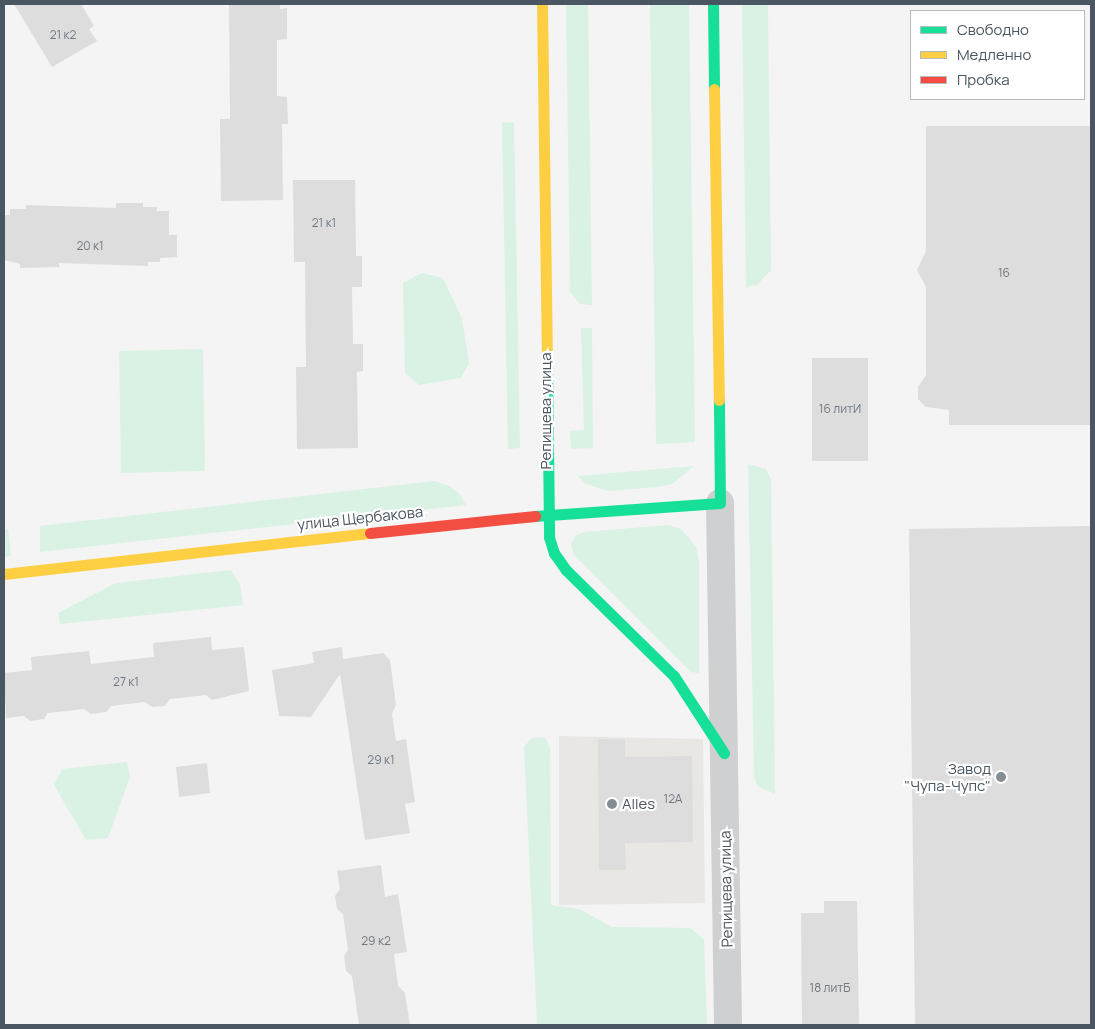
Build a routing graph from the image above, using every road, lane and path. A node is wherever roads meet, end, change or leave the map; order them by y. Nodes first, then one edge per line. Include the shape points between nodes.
1 (542, 4) edge
2 (713, 4) edge
3 (720, 504) junction
4 (547, 515) junction
5 (4, 574) edge
6 (724, 753) junction
7 (728, 1025) edge

1 - 4 street, Репищева улица
2 - 3 street, Репищева улица
3 - 4 street, улица Щербакова
3 - 6 street, Репищева улица
4 - 5 street, улица Щербакова
4 - 6 street, Репищева улица via 554,553 566,570 674,676
6 - 7 street, Репищева улица

